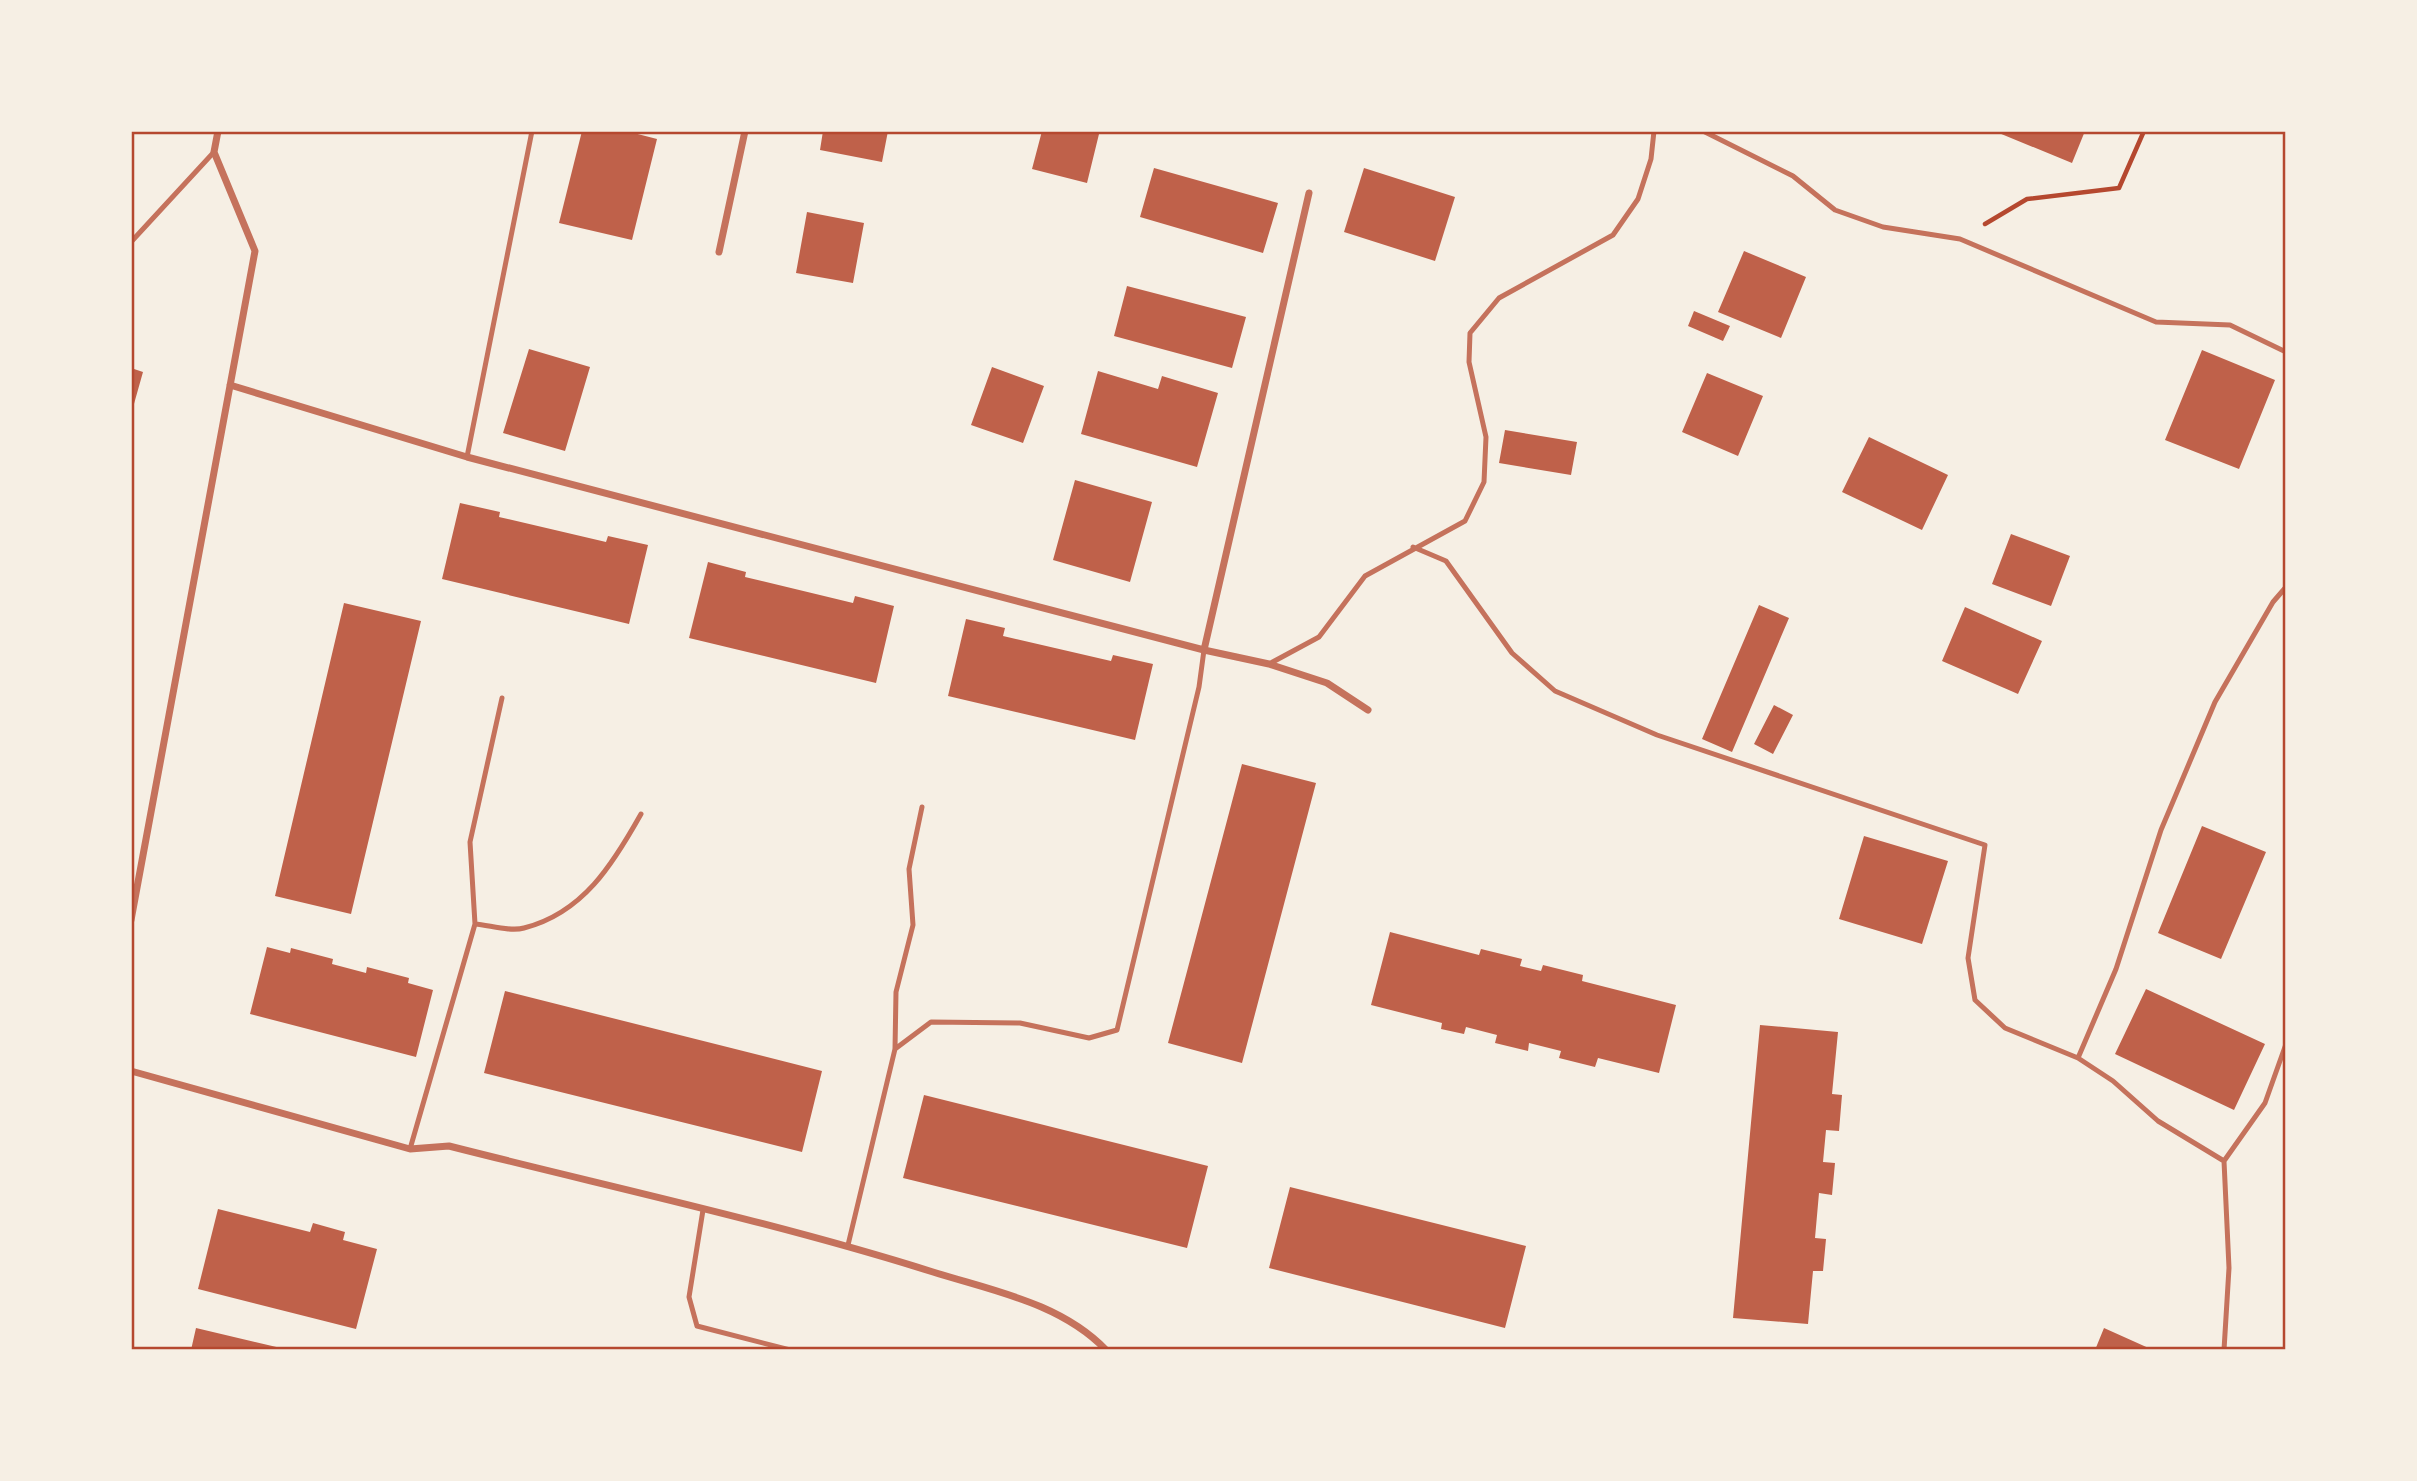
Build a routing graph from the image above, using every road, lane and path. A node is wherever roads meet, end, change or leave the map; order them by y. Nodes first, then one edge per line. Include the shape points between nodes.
1 (218, 131) edge
2 (531, 131) edge
3 (745, 131) edge
4 (1654, 131) edge
5 (1703, 131) edge
6 (2144, 131) edge
7 (214, 152) junction
8 (1309, 193) dead end
9 (1960, 239) junction
10 (131, 242) edge
11 (719, 252) dead end
12 (2286, 352) edge
13 (230, 385) junction
14 (467, 457) junction
15 (1413, 547) junction
16 (2286, 587) edge
17 (1204, 650) junction
18 (1269, 664) junction
19 (502, 698) dead end
20 (1368, 710) dead end
21 (922, 807) dead end
22 (642, 814) dead end
23 (131, 920) edge
24 (475, 923) junction
25 (2286, 1044) edge
26 (895, 1049) junction
27 (2078, 1058) junction
28 (131, 1071) edge
29 (410, 1149) junction
30 (2224, 1161) junction
31 (703, 1210) junction
32 (848, 1245) junction
33 (790, 1350) edge
34 (1106, 1350) edge
35 (2224, 1350) edge

1 - 7 street
2 - 14 lane
3 - 11 street
4 - 15 lane via 1638,199 1613,235 1499,298 1470,333 1469,362 1486,437 1484,482 1465,521
5 - 9 lane via 1793,176 1835,210 1883,227
6 - 9 path via 2119,188 2027,199
7 - 10 lane
7 - 13 street via 255,251
8 - 17 street
9 - 12 lane via 2156,322 2230,325
13 - 14 street
13 - 23 street
14 - 17 street
15 - 18 lane via 1365,576 1319,636
15 - 27 lane via 1446,561 1512,653 1555,691 1657,735 1985,845 1968,958 1975,1000 2005,1028
16 - 27 lane via 2215,702 2161,830 2116,969
17 - 18 street
17 - 26 lane via 1116,1030 1089,1038 1020,1023 931,1022
18 - 20 street via 1327,683
19 - 24 lane via 470,842
21 - 26 lane via 909,869 912,925 896,992
22 - 24 lane via 611,867 573,906 522,929
24 - 29 lane
25 - 30 lane via 2266,1103
26 - 32 lane
27 - 30 lane via 2158,1121
28 - 29 street
29 - 31 street via 449,1146
30 - 35 lane via 2229,1268
31 - 32 street
31 - 33 lane via 689,1297 697,1326
32 - 34 street via 1038,1305 1088,1331

